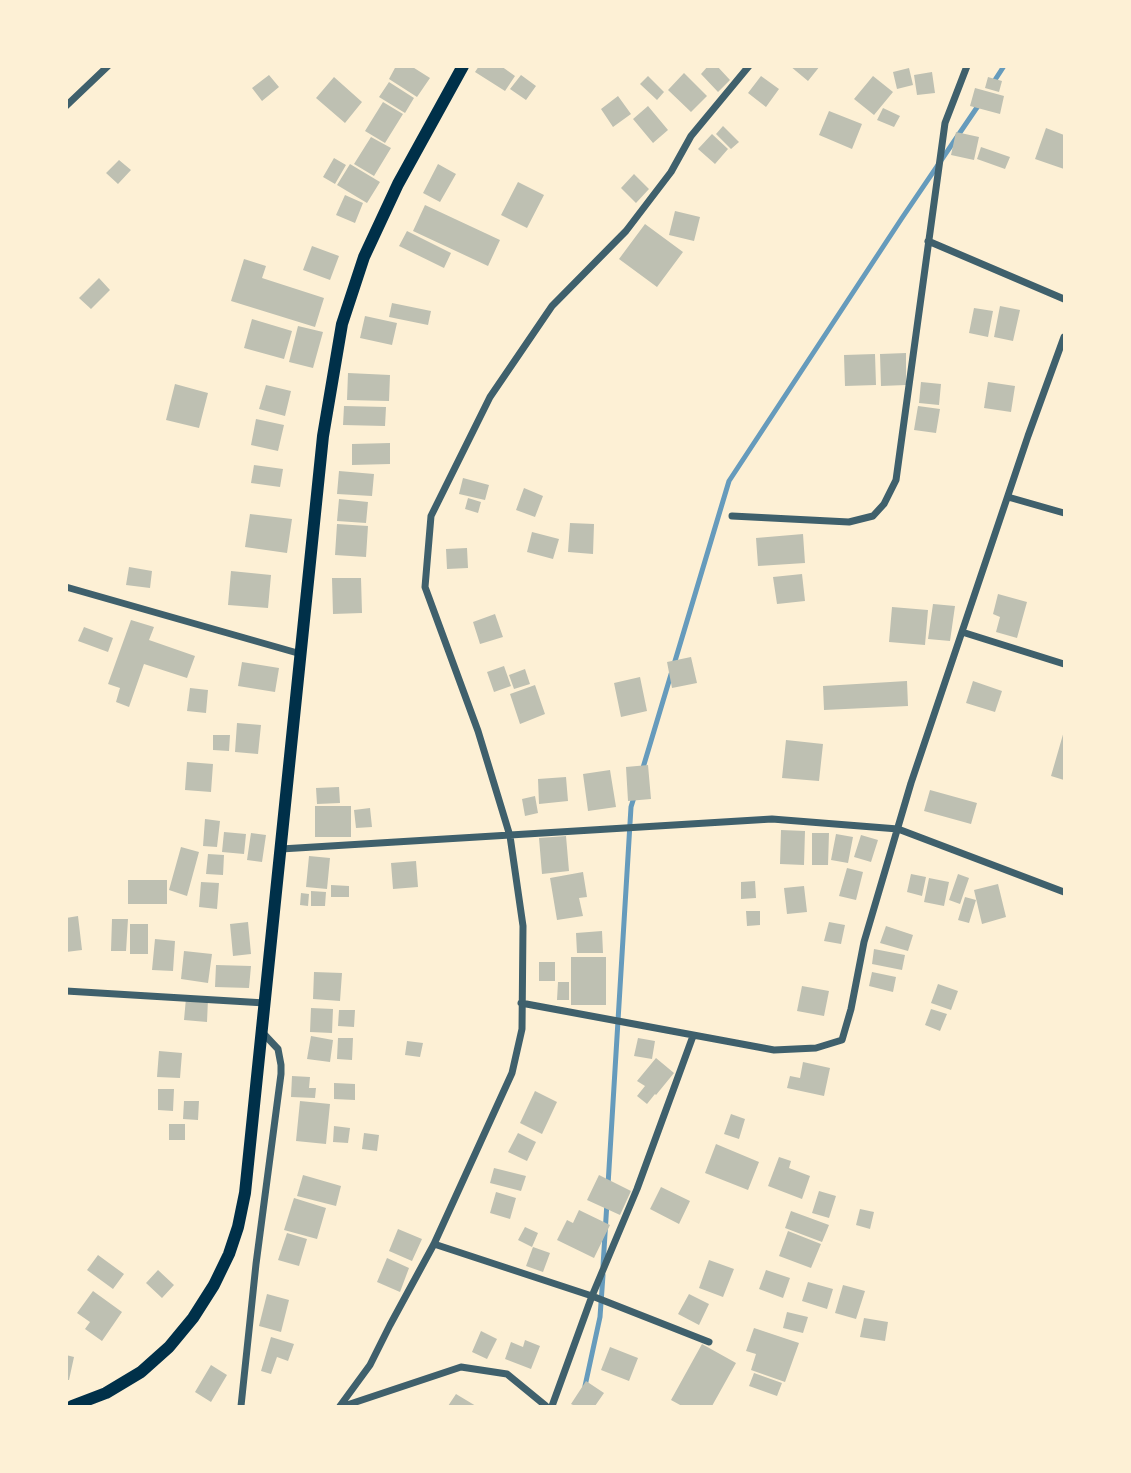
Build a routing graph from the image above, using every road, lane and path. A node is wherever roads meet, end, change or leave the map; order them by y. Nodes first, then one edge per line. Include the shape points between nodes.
1 (108, 66) edge
2 (463, 66) edge
3 (750, 66) edge
4 (967, 66) edge
5 (66, 106) edge
6 (928, 241) junction
7 (1065, 299) edge
8 (1065, 337) edge
9 (1008, 497) junction
10 (1065, 513) edge
11 (732, 516) dead end
12 (66, 587) edge
13 (962, 632) junction
14 (301, 654) junction
15 (1065, 664) edge
16 (898, 829) junction
17 (510, 836) junction
18 (281, 849) junction
19 (1065, 892) edge
20 (66, 991) edge
21 (265, 1003) junction
22 (521, 1003) junction
23 (262, 1031) junction
24 (693, 1036) junction
25 (434, 1244) junction
26 (592, 1296) junction
27 (709, 1342) dead end
28 (72, 1406) edge
29 (242, 1406) edge
30 (342, 1406) edge
31 (546, 1406) edge
32 (552, 1406) edge

1 - 5 street
2 - 14 highway via 386,208 342,324 323,436
3 - 17 street via 691,136 671,172 626,231 552,306 489,397 431,516 425,587 478,730
4 - 6 street via 945,123
6 - 7 street
6 - 11 street via 896,480 884,504 873,516 849,522
8 - 9 street
9 - 10 street
9 - 13 street
12 - 14 street
13 - 15 street
13 - 16 street
14 - 18 highway
16 - 17 street via 772,819
16 - 19 street
16 - 24 street via 864,942 842,1040 816,1048 774,1051
17 - 18 street
17 - 22 street via 523,926
18 - 21 highway
20 - 21 street
21 - 23 highway
22 - 24 street
22 - 25 street via 522,1029 512,1073
23 - 28 highway via 245,1193 229,1254 214,1285 185,1328 141,1372 106,1394
23 - 29 street via 278,1049 281,1074
24 - 26 street
25 - 26 street
25 - 30 street via 370,1365
26 - 27 street
26 - 32 street
30 - 31 street via 461,1367 507,1374

